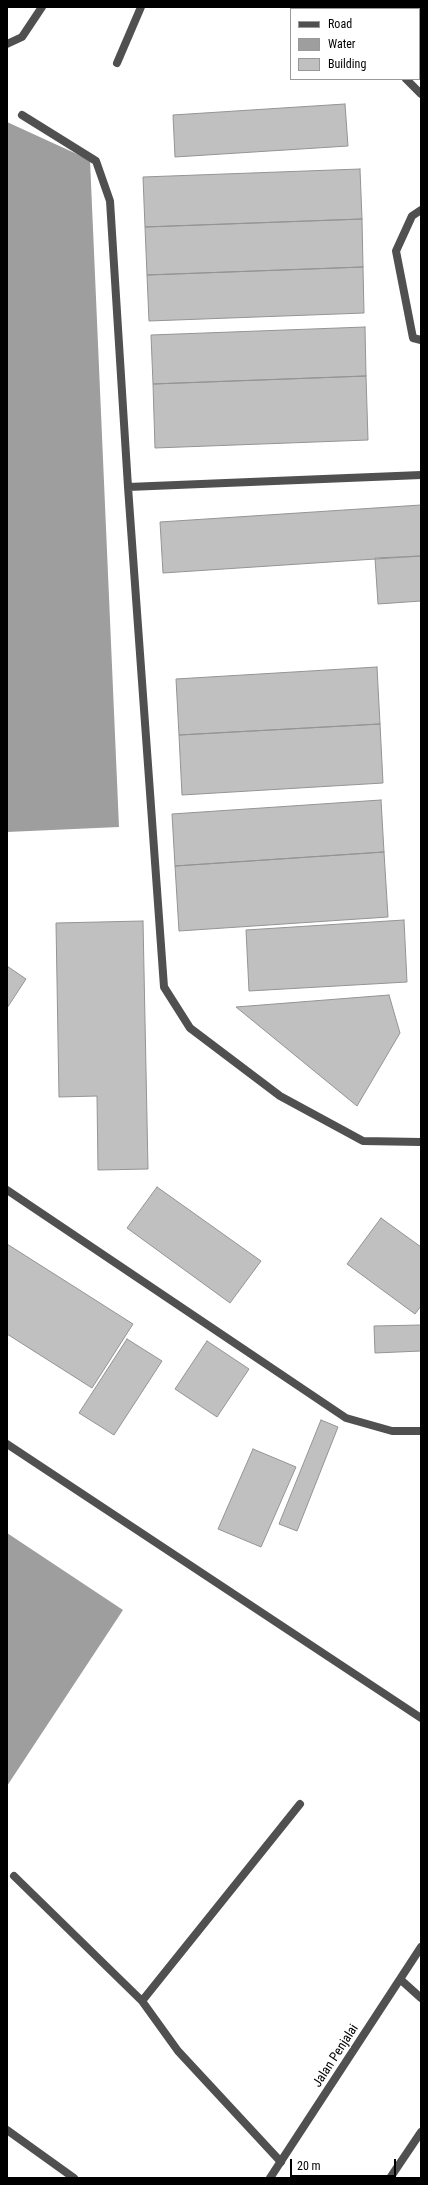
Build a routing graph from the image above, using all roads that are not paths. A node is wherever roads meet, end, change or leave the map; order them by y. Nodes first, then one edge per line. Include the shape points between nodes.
1 (42, 7) edge
2 (141, 7) edge
3 (7, 44) edge
4 (117, 63) dead end
5 (407, 80) edge
6 (421, 94) edge
7 (22, 115) dead end
8 (421, 210) edge
9 (421, 340) edge
10 (421, 475) edge
11 (128, 487) junction
12 (421, 1142) edge
13 (7, 1190) edge
14 (421, 1431) edge
15 (7, 1444) edge
16 (421, 1718) edge
17 (300, 1804) dead end
18 (14, 1876) dead end
19 (421, 1947) edge
20 (401, 1980) junction
21 (421, 1998) edge
22 (142, 2001) junction
23 (7, 2130) edge
24 (421, 2132) edge
25 (281, 2162) junction
26 (74, 2178) edge
27 (270, 2178) edge
28 (390, 2178) edge

1 - 3 street via 22,37
2 - 4 street
5 - 6 street
7 - 11 street via 96,161 110,202
8 - 9 street via 412,216 396,251 413,338
10 - 11 street
11 - 12 street via 164,987 190,1028 280,1096 363,1141
13 - 14 street via 346,1418 392,1431
15 - 16 street
17 - 22 street
18 - 22 street
19 - 20 street, Jalan Penjalai
20 - 21 street
20 - 25 street, Jalan Penjalai
22 - 25 street via 178,2052
23 - 26 street
24 - 28 street
25 - 27 street, Jalan Penjalai

